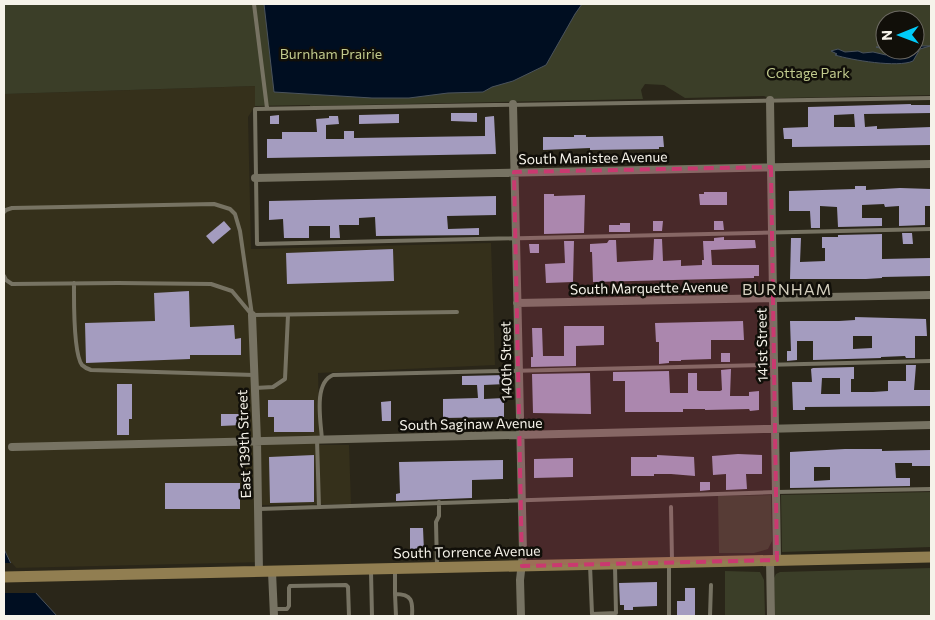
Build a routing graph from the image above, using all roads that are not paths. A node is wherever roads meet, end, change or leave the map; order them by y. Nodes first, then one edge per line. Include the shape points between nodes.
1 (254, 4) edge
2 (931, 98) edge
3 (770, 100) junction
4 (513, 104) junction
5 (267, 108) junction
6 (931, 164) edge
7 (771, 168) junction
8 (514, 172) junction
9 (255, 178) junction
10 (4, 212) edge
11 (931, 229) edge
12 (772, 232) junction
13 (516, 238) junction
14 (4, 276) edge
15 (74, 283) junction
16 (931, 294) edge
17 (773, 298) junction
18 (517, 303) junction
19 (458, 312) dead end
20 (252, 315) junction
21 (288, 315) junction
22 (931, 361) edge
23 (774, 364) junction
24 (519, 370) junction
25 (254, 375) junction
26 (255, 388) junction
27 (931, 425) edge
28 (776, 429) junction
29 (520, 435) junction
30 (320, 440) junction
31 (257, 441) junction
32 (12, 447) dead end
33 (931, 490) edge
34 (776, 492) junction
35 (522, 499) junction
36 (439, 502) junction
37 (319, 507) junction
38 (671, 507) dead end
39 (258, 509) junction
40 (931, 557) edge
41 (773, 560) junction
42 (671, 563) junction
43 (615, 564) junction
44 (590, 565) junction
45 (522, 566) junction
46 (437, 568) junction
47 (395, 569) junction
48 (372, 570) junction
49 (259, 572) junction
50 (272, 572) junction
51 (4, 577) edge
52 (711, 584) dead end
53 (395, 594) junction
54 (274, 613) edge
55 (349, 616) edge
56 (372, 616) edge
57 (396, 616) edge
58 (412, 616) edge
59 (521, 616) edge
60 (669, 616) edge
61 (710, 616) edge
62 (771, 616) edge

1 - 5 lane
2 - 3 lane
3 - 4 lane
3 - 7 street, 141st Street
4 - 5 lane
4 - 8 street, 140th Street
5 - 9 lane via 255,109
6 - 7 street, South Manistee Avenue
7 - 8 street, South Manistee Avenue
7 - 12 street, 141st Street
8 - 9 street, South Manistee Avenue
8 - 13 street, 140th Street
9 - 13 lane via 257,244
10 - 20 lane via 12,208 214,204 230,209 240,231
11 - 12 lane
12 - 13 lane
12 - 17 street, 141st Street
13 - 18 street, 140th Street
14 - 15 lane via 12,284
15 - 20 lane via 211,284 232,291
15 - 25 lane via 76,343 82,366 92,370
16 - 17 street, South Marquette Avenue
17 - 18 street, South Marquette Avenue
17 - 23 street, 141st Street
18 - 24 street, 140th Street
19 - 21 lane
20 - 21 lane
20 - 25 street, East 139th Street
21 - 26 lane via 286,379 273,387
22 - 23 lane
23 - 24 lane
23 - 28 street, 141st Street
24 - 29 street, 140th Street
24 - 30 lane via 333,375 321,387
25 - 26 street, East 139th Street
26 - 31 street, East 139th Street
27 - 28 street, South Saginaw Avenue
28 - 29 street, South Saginaw Avenue
28 - 34 street, 141st Street
29 - 30 street, South Saginaw Avenue
29 - 35 street, 140th Street
30 - 31 street, South Saginaw Avenue
30 - 37 lane
31 - 32 street, South Saginaw Avenue
31 - 39 street, East 139th Street
33 - 34 lane
34 - 35 lane
34 - 41 street, 141st Street
35 - 36 lane
35 - 45 street, 140th Street
36 - 37 lane
36 - 46 lane
37 - 39 lane
38 - 42 lane
39 - 49 street, East 139th Street
40 - 41 main road, South Torrence Avenue
41 - 42 main road, South Torrence Avenue
41 - 62 street, 141st Street
42 - 43 main road, South Torrence Avenue
42 - 60 lane
43 - 44 main road, South Torrence Avenue
43 - 44 lane via 616,613 592,614
44 - 45 main road, South Torrence Avenue
45 - 46 main road, South Torrence Avenue
45 - 59 street, 140th Street
46 - 47 main road, South Torrence Avenue
47 - 48 main road, South Torrence Avenue
47 - 53 lane
48 - 50 main road, South Torrence Avenue
48 - 56 lane
49 - 50 main road, South Torrence Avenue
49 - 51 main road, South Torrence Avenue
50 - 54 street
52 - 61 lane
53 - 57 lane
53 - 58 lane via 410,598
54 - 55 lane via 289,606 290,586 346,585

